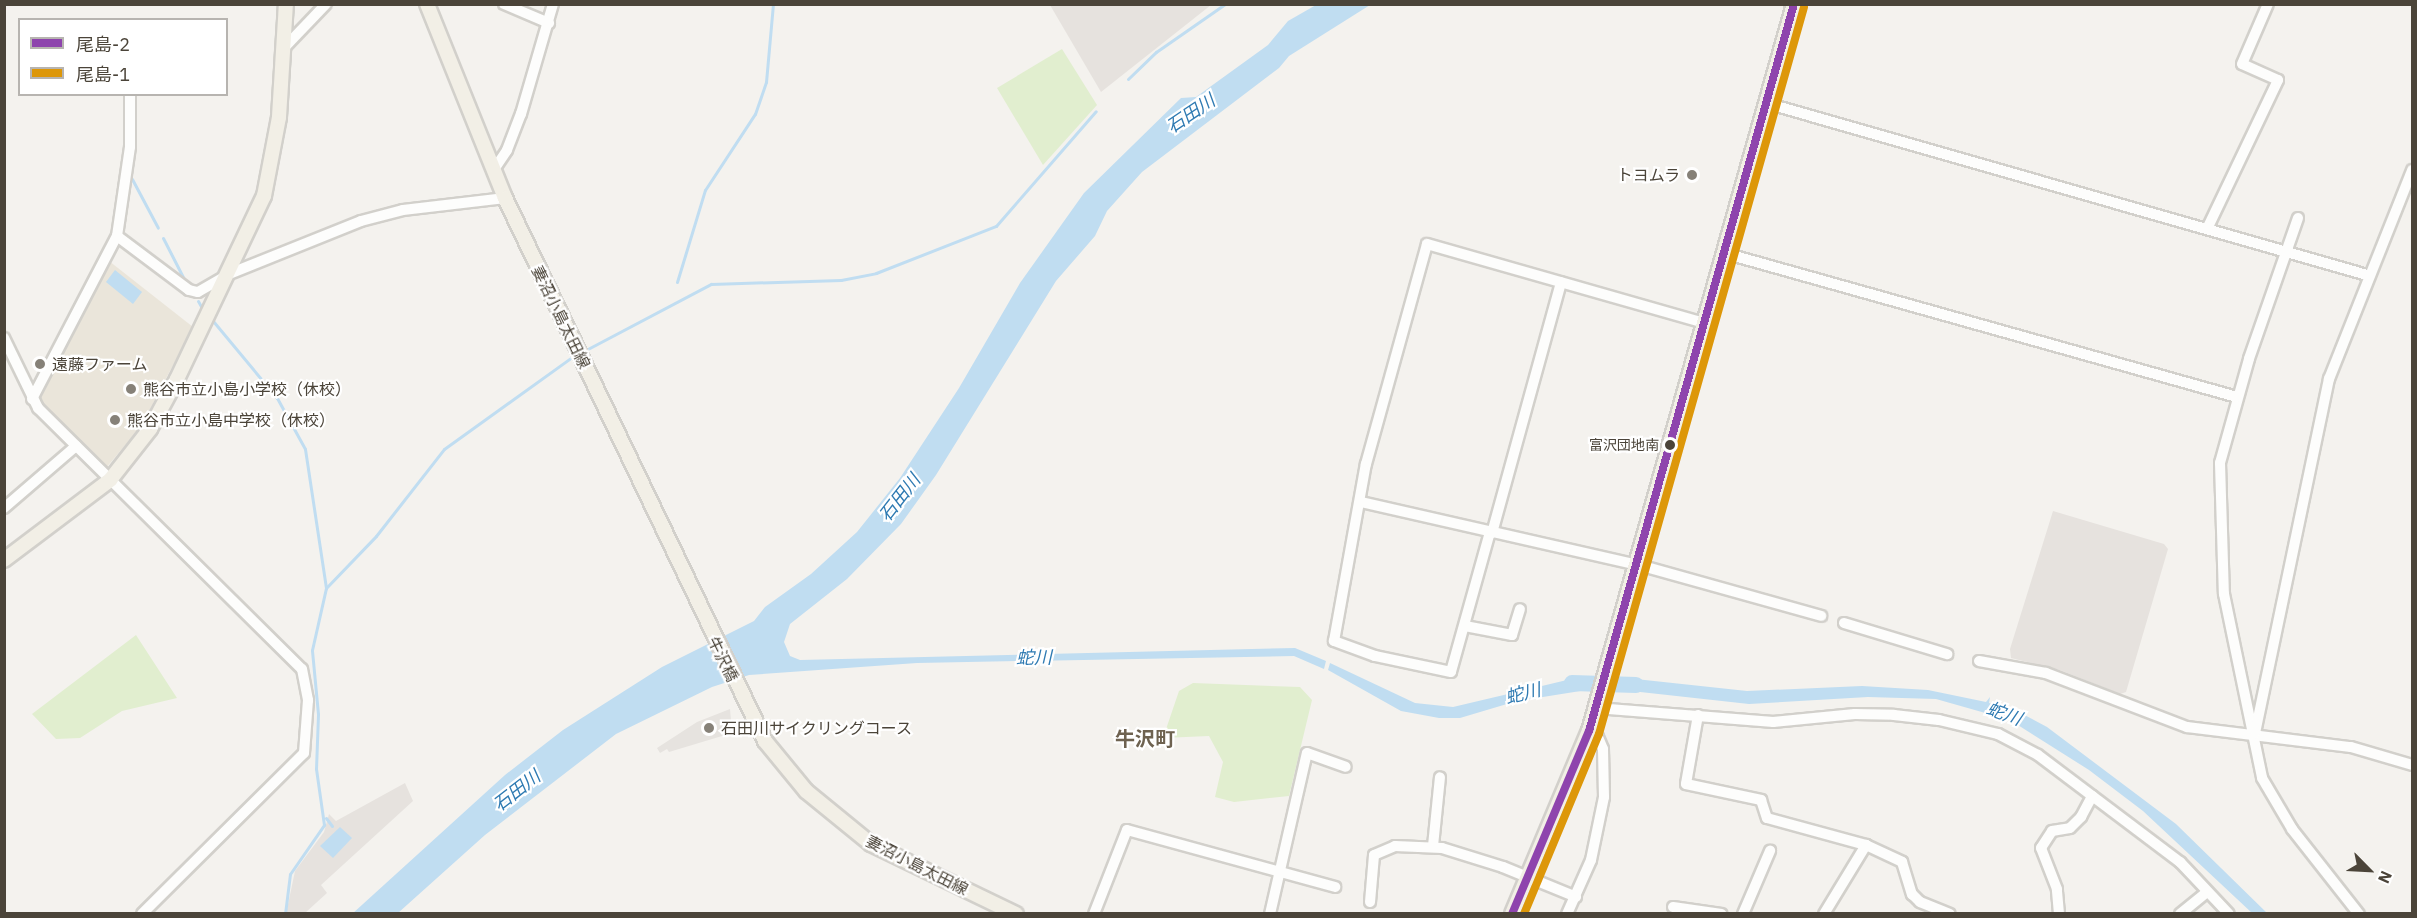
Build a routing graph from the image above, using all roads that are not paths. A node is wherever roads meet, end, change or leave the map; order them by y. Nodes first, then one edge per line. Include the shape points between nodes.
1 (286, 4) edge
2 (326, 4) edge
3 (427, 4) edge
4 (504, 4) edge
5 (553, 4) edge
6 (1794, 4) edge
7 (2268, 4) edge
8 (549, 23) junction
9 (283, 49) junction
10 (130, 96) edge
11 (1767, 103) junction
12 (2412, 170) edge
13 (493, 171) junction
14 (505, 198) junction
15 (2298, 218) dead end
16 (2207, 229) junction
17 (117, 236) junction
18 (2286, 252) junction
19 (1724, 253) junction
20 (229, 274) junction
21 (2367, 275) junction
22 (1561, 282) junction
23 (1704, 323) junction
24 (4, 338) edge
25 (2237, 397) junction
26 (32, 399) junction
27 (76, 446) junction
28 (110, 480) junction
29 (1361, 502) junction
30 (4, 508) edge
31 (1491, 532) junction
32 (4, 560) edge
33 (1635, 565) junction
34 (1520, 609) dead end
35 (1821, 616) dead end
36 (1844, 623) dead end
37 (706, 625) joint
38 (1465, 626) junction
39 (1947, 654) dead end
40 (1979, 660) dead end
41 (740, 693) joint
42 (1597, 703) junction
43 (1698, 715) junction
44 (1589, 731) junction
45 (2254, 736) junction
46 (2412, 765) edge
47 (1346, 767) dead end
48 (1440, 777) dead end
49 (2092, 796) junction
50 (1866, 845) junction
51 (1433, 846) junction
52 (1770, 851) dead end
53 (1279, 873) junction
54 (1528, 879) junction
55 (1335, 887) dead end
56 (2208, 892) junction
57 (1576, 897) junction
58 (1370, 902) dead end
59 (1672, 907) dead end
60 (142, 914) edge
61 (1016, 914) edge
62 (1095, 914) edge
63 (1270, 914) edge
64 (1512, 914) edge
65 (1567, 914) edge
66 (1722, 914) edge
67 (1743, 914) edge
68 (1824, 914) edge
69 (1950, 914) edge
70 (2059, 914) edge
71 (2180, 914) edge
72 (2229, 914) edge
73 (2359, 914) edge

1 - 9 main road
2 - 9 street
3 - 13 main road, 妻沼小島太田線
4 - 8 street
5 - 8 street
6 - 11 main road
7 - 16 street via 2242,64 2278,80
8 - 13 street via 518,123 501,163
9 - 20 main road via 279,117 268,179 256,218
10 - 17 street via 130,147
11 - 16 street
11 - 19 main road
12 - 21 street
13 - 14 main road, 妻沼小島太田線
14 - 20 street via 403,210 361,221
14 - 37 main road, 妻沼小島太田線
15 - 18 street
16 - 18 street
17 - 20 street via 189,290 198,292
17 - 26 street
18 - 21 street
18 - 25 street
19 - 23 main road
19 - 25 street
20 - 28 main road via 150,429
21 - 45 street via 2329,379
22 - 23 street
22 - 29 street via 1427,244 1381,406
22 - 31 street
23 - 33 main road
24 - 26 street
25 - 45 street via 2220,463 2224,594
26 - 27 street
27 - 28 street
27 - 30 street
28 - 32 main road
28 - 60 street via 302,669 308,700 304,753
29 - 31 street
29 - 38 street via 1334,641 1375,656 1449,673
31 - 33 street
31 - 38 street
33 - 35 street
33 - 42 main road
34 - 38 street via 1512,635
36 - 39 street
37 - 41 main road, 牛沢橋
40 - 45 street via 2046,673 2187,727
41 - 61 main road, 妻沼小島太田線 via 758,732 780,763 849,829 900,859
42 - 43 street
42 - 44 main road
43 - 49 street via 1773,722 1855,714 1939,720 2013,740
43 - 50 street via 1686,784 1761,800 1767,818
44 - 54 main road
44 - 57 street via 1602,742 1605,784 1595,843
45 - 46 street via 2350,747
45 - 73 street via 2259,769 2270,798
47 - 53 street via 1307,753
48 - 51 street
49 - 56 street via 2180,862
49 - 70 street via 2075,823 2070,828 2052,831 2041,848 2057,889
50 - 68 street
50 - 69 street via 1902,862 1912,894 1920,902
51 - 54 street
51 - 58 street via 1395,846 1374,855
52 - 67 street
53 - 55 street
53 - 62 street via 1128,830
53 - 63 street
54 - 57 street
54 - 64 main road
56 - 71 street
56 - 72 street
57 - 65 street
59 - 66 street

